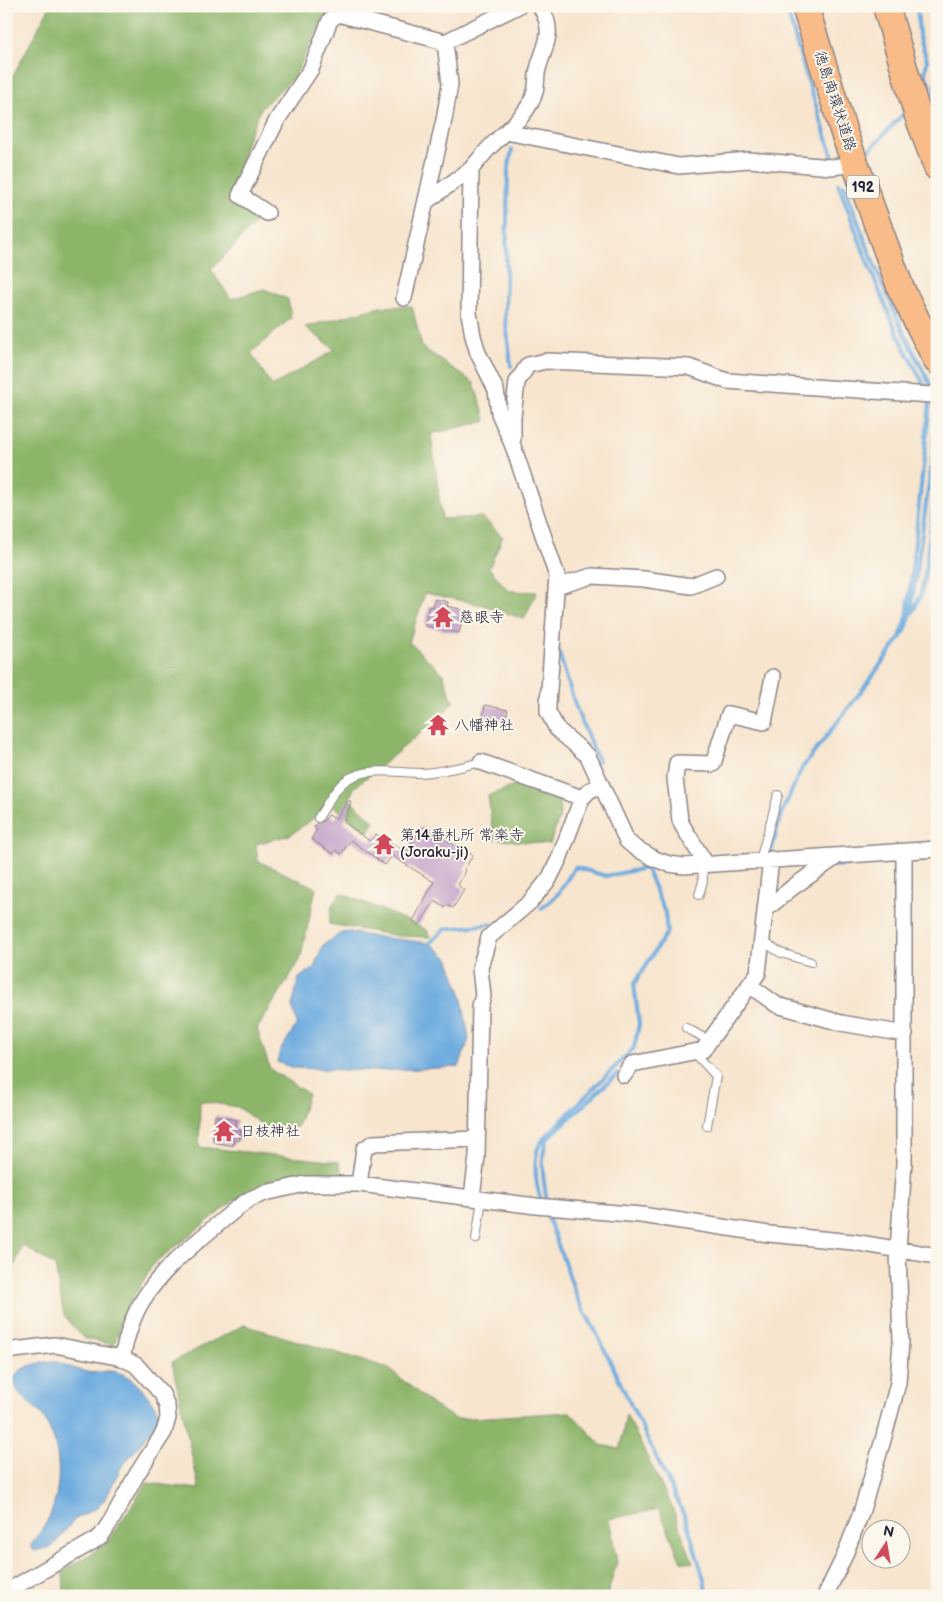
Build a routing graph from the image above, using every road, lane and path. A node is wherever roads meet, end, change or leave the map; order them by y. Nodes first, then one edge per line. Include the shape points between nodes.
1 (518, 6) edge
2 (540, 6) edge
3 (805, 6) edge
4 (886, 6) edge
5 (445, 42) junction
6 (506, 132) junction
7 (855, 164) junction
8 (937, 167) edge
9 (471, 169) junction
10 (427, 201) junction
11 (268, 213) dead end
12 (404, 298) dead end
13 (937, 361) edge
14 (937, 392) edge
15 (513, 446) junction
16 (716, 576) dead end
17 (556, 587) junction
18 (773, 677) dead end
19 (481, 762) joint
20 (601, 786) junction
21 (778, 795) dead end
22 (582, 798) junction
23 (318, 818) dead end
24 (937, 849) edge
25 (904, 852) junction
26 (837, 857) junction
27 (765, 860) junction
28 (704, 864) junction
29 (699, 895) dead end
30 (765, 910) junction
31 (762, 941) junction
32 (811, 962) dead end
33 (749, 985) junction
34 (686, 1028) dead end
35 (904, 1034) junction
36 (710, 1041) junction
37 (694, 1052) junction
38 (624, 1075) dead end
39 (707, 1126) dead end
40 (477, 1139) junction
41 (359, 1184) junction
42 (477, 1198) junction
43 (476, 1239) dead end
44 (898, 1250) junction
45 (937, 1256) edge
46 (6, 1351) edge
47 (122, 1358) junction
48 (6, 1592) edge
49 (825, 1596) edge

1 - 5 street
2 - 6 street via 547,20 548,37 538,69 535,93 527,109
3 - 7 highway, 徳島南環状道路 / 192
4 - 8 highway via 917,113
5 - 10 street via 450,84
5 - 11 street via 338,14 330,20 311,70 277,120 240,195
6 - 7 street via 679,166 749,160 832,167
6 - 9 street
7 - 13 highway, 徳島南環状道路 / 192 via 901,289
9 - 10 street
9 - 15 street via 469,313 478,354 496,390 499,413
10 - 12 street
14 - 15 street via 931,395 727,382 689,367 546,361 528,365 517,382
15 - 17 street via 557,576
16 - 17 street via 692,586 592,576
17 - 20 street via 548,712 557,729 588,756
18 - 28 street via 764,722 729,714 713,764 677,763 675,779 680,820
19 - 22 street
19 - 23 lane via 422,773 379,771 361,774 339,786
20 - 22 street
20 - 28 street via 627,842 669,864
21 - 27 lane
22 - 40 street via 550,879 530,902 488,936 482,955
24 - 25 street
25 - 26 street
25 - 35 street
26 - 27 street
26 - 30 street
27 - 28 street
27 - 30 street
28 - 29 lane
30 - 31 street
31 - 32 lane via 781,954
31 - 33 street via 758,973
33 - 35 street via 777,1005 841,1023
33 - 36 street
34 - 36 lane
35 - 44 street via 904,1163
36 - 37 street via 703,1050
37 - 38 street via 632,1064
37 - 39 lane via 716,1076
40 - 41 street via 373,1143 364,1149
40 - 42 street
41 - 42 street
41 - 47 street via 305,1184 265,1193 237,1208 162,1273 137,1310
42 - 43 lane
42 - 44 street via 641,1215
44 - 45 street
44 - 49 street via 901,1341 898,1383 861,1513
46 - 47 street via 55,1345
47 - 48 street via 136,1365 162,1394 168,1418 164,1432 101,1536

